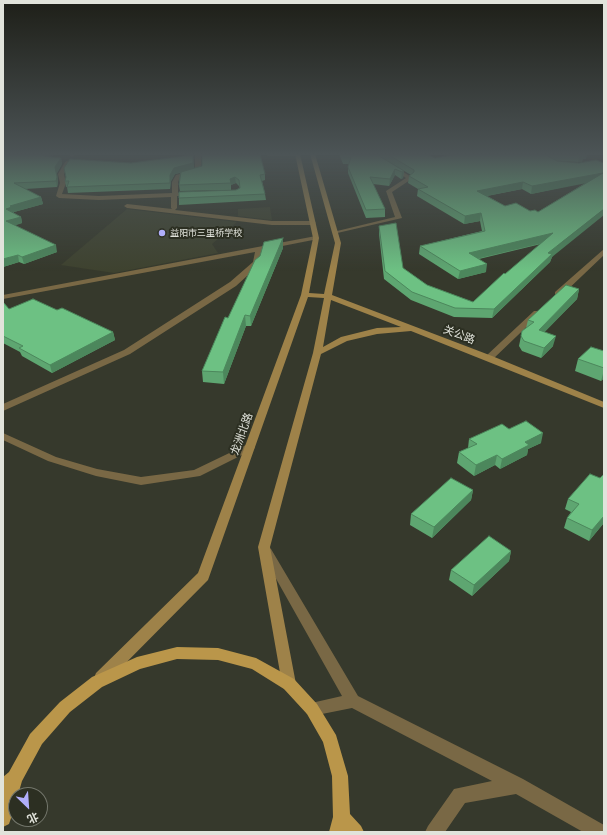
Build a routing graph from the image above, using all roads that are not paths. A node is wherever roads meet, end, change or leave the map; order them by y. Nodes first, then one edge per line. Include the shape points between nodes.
1 (60, 193) edge
2 (306, 193) edge
3 (324, 193) edge
4 (390, 193) edge
5 (198, 194) edge
6 (175, 195) junction
7 (127, 206) dead end
8 (174, 208) dead end
9 (313, 223) junction
10 (335, 233) junction
11 (316, 238) junction
12 (259, 248) junction
13 (604, 251) edge
14 (305, 295) junction
15 (3, 296) edge
16 (328, 296) junction
17 (552, 299) edge
18 (541, 310) edge
19 (413, 329) junction
20 (318, 353) junction
21 (489, 358) junction
22 (604, 405) edge
23 (3, 408) edge
24 (3, 436) edge
25 (250, 446) junction
26 (264, 547) junction
27 (97, 682) junction
28 (289, 684) junction
29 (353, 701) junction
30 (312, 709) junction
31 (9, 782) edge
32 (516, 785) junction
33 (3, 818) edge
34 (340, 824) edge
35 (355, 832) edge
36 (434, 832) edge
37 (600, 832) edge

1 - 6 street via 59,196 99,198
2 - 9 main road, 龙洲北路
3 - 10 main road
4 - 10 street via 399,218
5 - 6 street
6 - 8 street
7 - 9 street via 272,222
9 - 11 main road, 龙洲北路
10 - 16 main road via 338,243
11 - 12 street
11 - 14 main road, 龙洲北路
12 - 15 street
12 - 23 street via 256,263 233,284 127,352
13 - 17 street
14 - 16 main road, 关公路
14 - 25 main road, 龙洲北路
16 - 19 main road, 关公路
16 - 20 main road
18 - 21 street
19 - 20 main road via 377,331 344,339
19 - 21 main road, 关公路
20 - 26 main road
21 - 22 main road, 关公路
24 - 25 street via 52,458 96,472 141,481 196,474
25 - 27 main road, 龙洲北路 via 204,576
26 - 28 main road
26 - 29 street
27 - 28 main road via 137,663 177,653 191,653 218,654 256,664
27 - 31 main road via 65,707 36,739
28 - 30 main road
29 - 30 street
29 - 32 street
30 - 34 main road via 330,740 340,776
31 - 33 main road
32 - 36 street via 460,795
32 - 37 street
34 - 35 main road

